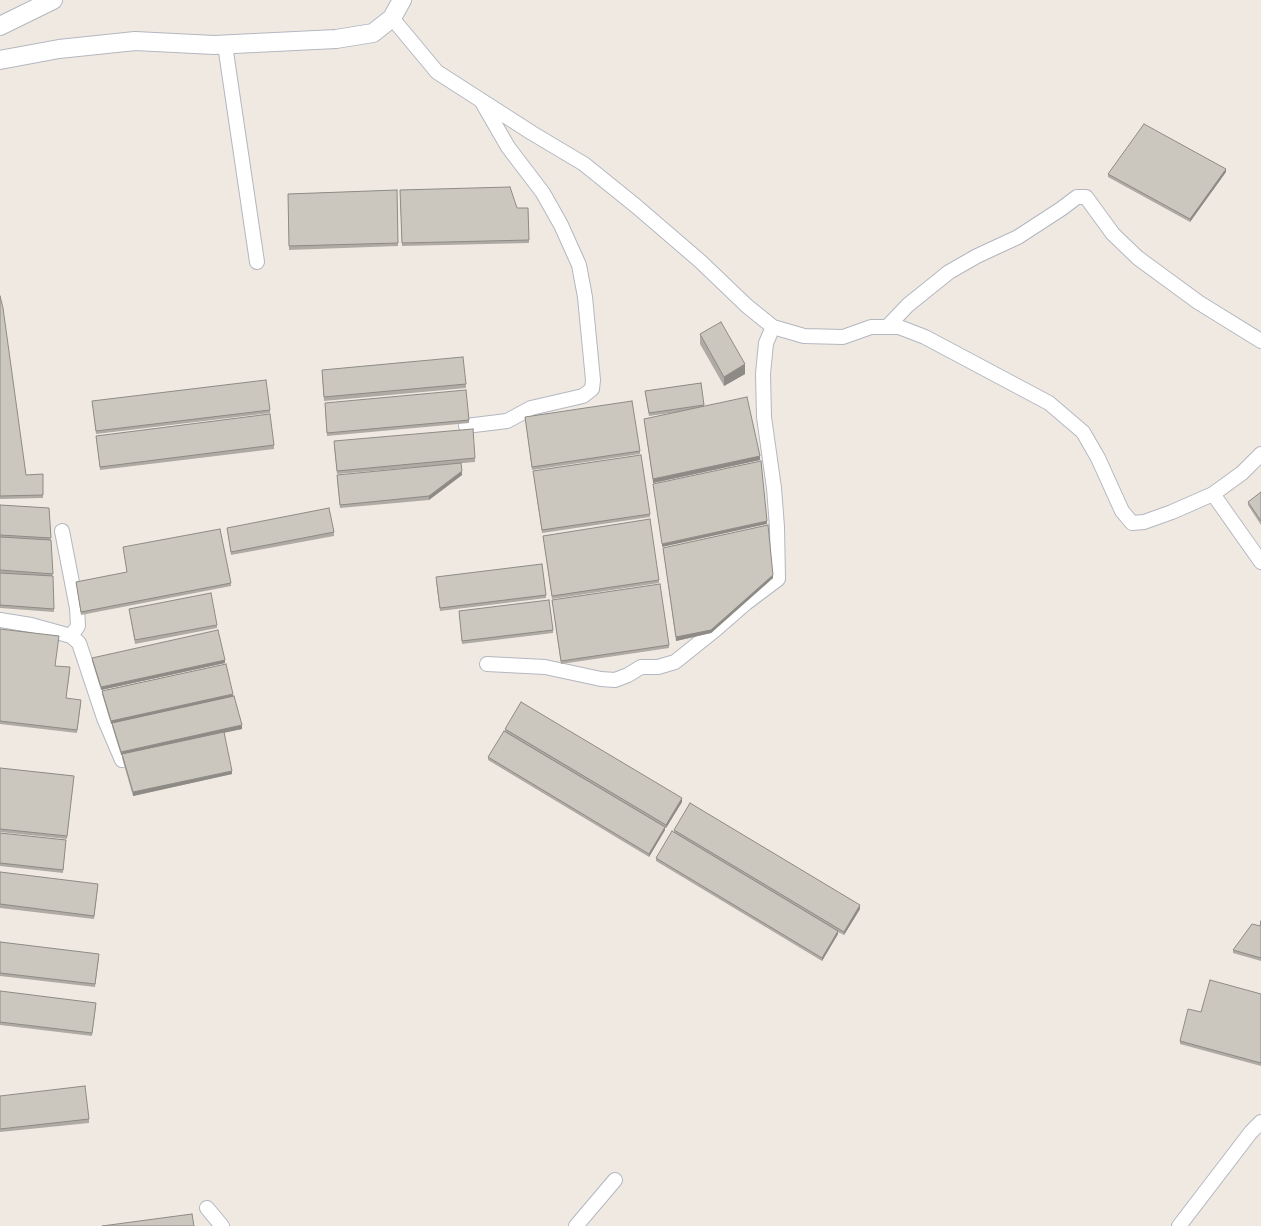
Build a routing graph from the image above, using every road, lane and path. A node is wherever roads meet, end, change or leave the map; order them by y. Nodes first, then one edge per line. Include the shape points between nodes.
1 (54, 0) edge
2 (402, 0) edge
3 (392, 18) junction
4 (0, 26) edge
5 (225, 45) junction
6 (0, 60) edge
7 (480, 100) junction
8 (257, 262) dead end
9 (773, 327) junction
10 (887, 327) junction
11 (1261, 341) edge
12 (466, 426) dead end
13 (1261, 454) edge
14 (1213, 494) junction
15 (62, 531) dead end
16 (1261, 562) edge
17 (0, 620) edge
18 (71, 636) junction
19 (487, 664) dead end
20 (122, 760) edge
21 (1261, 1122) edge
22 (1256, 1132) edge
23 (616, 1180) dead end
24 (206, 1208) dead end
25 (222, 1226) edge
26 (576, 1226) edge
27 (1179, 1226) edge

1 - 4 street
2 - 3 street
3 - 5 street via 373,33 336,39
3 - 7 street via 437,72
5 - 6 street via 135,41 59,49
5 - 8 street
7 - 9 street via 584,164
7 - 12 street via 508,148 544,193 579,265 593,380 592,389 584,396 531,408 507,421
9 - 10 street via 804,336 843,337 871,327
9 - 19 street via 766,342 763,374 764,417 777,526 778,579 675,662 641,667 615,680 544,667
10 - 11 street via 908,304 950,272 1018,237 1077,197 1086,197 1113,234 1138,258 1198,302
10 - 14 street via 899,327 925,337 1049,403 1067,417 1083,432 1122,511 1132,522 1144,522
13 - 14 street
14 - 16 street
15 - 18 street via 77,608 78,626
17 - 18 street
18 - 20 street via 79,643
21 - 22 street
22 - 27 street
23 - 26 street
24 - 25 street

